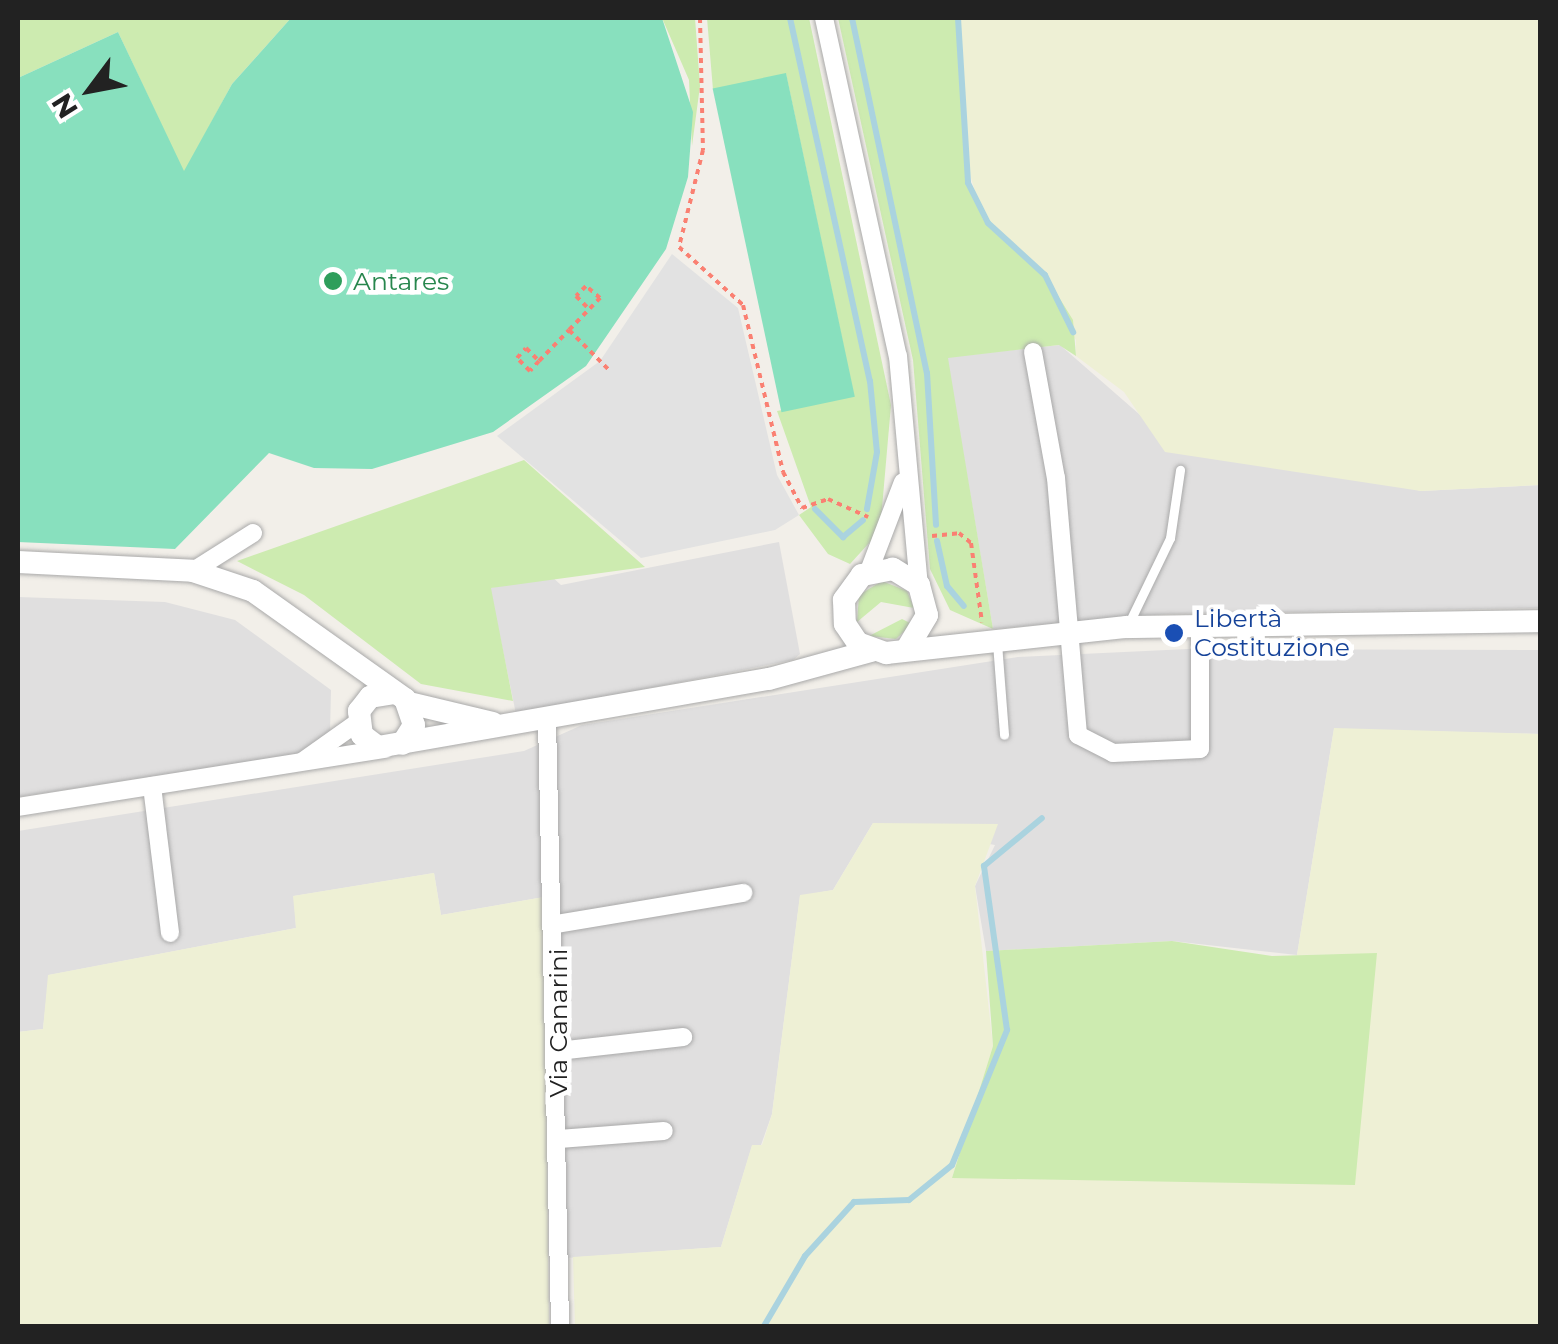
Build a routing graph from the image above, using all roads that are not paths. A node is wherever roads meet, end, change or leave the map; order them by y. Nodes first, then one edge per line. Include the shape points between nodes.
1 (824, 18) edge
2 (1033, 352) dead end
3 (908, 457) junction
4 (1180, 470) dead end
5 (253, 533) dead end
6 (18, 562) edge
7 (193, 571) junction
8 (869, 571) junction
9 (923, 596) junction
10 (1540, 621) edge
11 (845, 624) junction
12 (1200, 624) junction
13 (1128, 626) junction
14 (1068, 630) junction
15 (996, 638) junction
16 (908, 647) junction
17 (871, 650) junction
18 (340, 652) junction
19 (799, 670) junction
20 (402, 698) junction
21 (360, 714) junction
22 (548, 719) junction
23 (500, 724) junction
24 (1004, 735) dead end
25 (393, 746) junction
26 (303, 762) junction
27 (152, 786) junction
28 (18, 807) edge
29 (743, 893) dead end
30 (557, 924) junction
31 (170, 933) dead end
32 (684, 1036) dead end
33 (558, 1051) junction
34 (664, 1131) dead end
35 (558, 1140) junction
36 (560, 1326) edge

1 - 3 street via 898,356
2 - 14 street via 1056,478
3 - 8 street via 892,530
3 - 9 street
4 - 13 lane via 1170,538
5 - 7 street
6 - 7 street
7 - 18 street via 253,591
8 - 9 street via 900,571
8 - 11 street via 846,593
9 - 15 street via 960,631
9 - 16 street
10 - 12 street
11 - 17 street
11 - 19 street
12 - 13 street
12 - 14 street via 1200,750 1113,753 1078,735
13 - 14 street
14 - 15 street
15 - 16 street
15 - 24 lane
16 - 17 street
17 - 19 street
18 - 20 street
18 - 21 street
19 - 22 street
20 - 21 street
20 - 23 street
20 - 25 street via 414,725
21 - 25 street via 366,740
21 - 26 street
22 - 23 street
22 - 30 street, Via Canarini
23 - 25 street
25 - 26 street
26 - 27 street
27 - 28 street
27 - 31 street
29 - 30 street
30 - 33 street, Via Canarini
32 - 33 street
33 - 35 street, Via Canarini
34 - 35 street
35 - 36 street, Via Canarini

